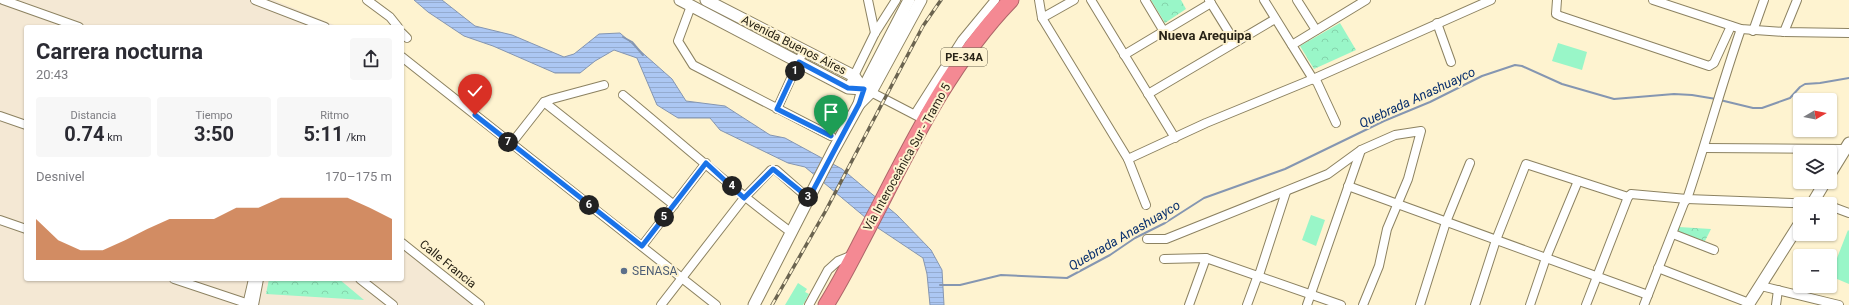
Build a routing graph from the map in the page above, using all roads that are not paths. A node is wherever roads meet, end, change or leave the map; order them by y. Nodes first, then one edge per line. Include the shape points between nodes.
1 (3, 0) edge
2 (255, 0) edge
3 (366, 0) edge
4 (680, 0) edge
5 (706, 0) edge
6 (868, 0) edge
7 (896, 0) edge
8 (910, 0) edge
9 (921, 0) edge
10 (995, 0) edge
11 (1011, 0) edge
12 (1039, 0) edge
13 (1074, 0) edge
14 (1091, 0) edge
15 (1145, 0) edge
16 (1264, 0) edge
17 (1297, 0) edge
18 (1366, 0) edge
19 (1491, 0) edge
20 (1557, 0) edge
21 (1653, 0) edge
22 (1764, 0) edge
23 (1797, 0) edge
24 (1210, 1) edge
25 (721, 4) edge
26 (691, 6) junction
27 (1042, 18) junction
28 (1275, 19) junction
29 (717, 20) junction
30 (1437, 23) junction
31 (73, 25) edge
32 (320, 25) edge
33 (396, 25) edge
34 (1731, 26) junction
35 (1163, 30) junction
36 (1316, 30) junction
37 (1741, 30) junction
38 (1753, 31) junction
39 (1784, 32) junction
40 (876, 33) junction
41 (1849, 33) edge
42 (1235, 42) junction
43 (1292, 45) junction
44 (804, 50) junction
45 (1124, 54) junction
46 (404, 59) edge
47 (799, 62) junction
48 (1451, 62) dead end
49 (854, 76) junction
50 (1313, 79) junction
51 (604, 85) dead end
52 (848, 88) junction
53 (867, 90) junction
54 (1148, 94) junction
55 (623, 95) dead end
56 (544, 102) junction
57 (777, 109) junction
58 (0, 116) edge
59 (920, 117) junction
60 (1336, 123) dead end
61 (24, 124) edge
62 (831, 136) dead end
63 (1175, 138) junction
64 (511, 144) junction
65 (1704, 148) junction
66 (1848, 148) edge
67 (1361, 150) junction
68 (1128, 159) junction
69 (706, 163) junction
70 (1470, 163) dead end
71 (1837, 164) edge
72 (1578, 181) junction
73 (1348, 186) junction
74 (1286, 192) junction
75 (812, 194) junction
76 (1628, 197) junction
77 (744, 198) junction
78 (1687, 199) junction
79 (1793, 203) edge
80 (674, 205) junction
81 (1146, 205) dead end
82 (1396, 205) junction
83 (1837, 209) edge
84 (1849, 213) edge
85 (0, 220) edge
86 (1446, 222) junction
87 (24, 228) edge
88 (792, 233) junction
89 (1672, 234) junction
90 (1793, 234) edge
91 (1147, 239) dead end
92 (1496, 240) junction
93 (404, 245) edge
94 (642, 246) junction
95 (1714, 250) dead end
96 (854, 255) junction
97 (1206, 258) junction
98 (1546, 258) junction
99 (1164, 259) dead end
100 (1658, 268) junction
101 (1258, 275) junction
102 (1596, 276) junction
103 (682, 279) junction
104 (180, 281) edge
105 (252, 281) edge
106 (258, 281) edge
107 (363, 281) edge
108 (1761, 286) junction
109 (1778, 290) junction
110 (815, 293) junction
111 (1311, 295) junction
112 (1648, 295) junction
113 (1646, 304) edge
114 (1749, 304) edge
115 (250, 305) edge
116 (393, 305) edge
117 (480, 305) edge
118 (661, 305) edge
119 (716, 305) edge
120 (754, 305) edge
121 (809, 305) edge
122 (822, 305) edge
123 (826, 305) edge
124 (1189, 305) edge
125 (1247, 305) edge
126 (1306, 305) edge
127 (1341, 305) edge
128 (1363, 305) edge
129 (1420, 305) edge
130 (1475, 305) edge
131 (1530, 305) edge
132 (1586, 305) edge
133 (1776, 305) edge
134 (1838, 305) edge

1 - 31 street
2 - 32 street
3 - 33 street via 390,17
4 - 26 street, Avenida Buenos Aires
5 - 25 street, Avenida Buenos Aires
6 - 40 street
7 - 40 street
8 - 53 street
9 - 53 street
10 - 59 street via 962,40
11 - 59 highway, Vía Interoceánica Sur - Tramo 5 / PE-34A via 994,17
12 - 27 street
13 - 27 street
14 - 45 street
15 - 35 street
16 - 28 street
17 - 36 street
18 - 36 street
19 - 30 street
20 - 34 street via 1556,14 1560,16 1709,66 1714,63
21 - 34 street
22 - 38 street
23 - 39 street
24 - 35 street
24 - 42 street
25 - 29 street
25 - 44 street, Avenida Buenos Aires
26 - 29 street, Avenida Buenos Aires
26 - 57 street via 678,41 693,64
27 - 68 street
28 - 42 street
28 - 43 street
29 - 47 street, Avenida Buenos Aires
30 - 48 street
30 - 50 street
34 - 37 street
35 - 45 street
36 - 43 street
37 - 38 street
37 - 65 street
38 - 39 street
39 - 41 street
40 - 49 street
42 - 54 street
43 - 50 street
44 - 47 street
44 - 49 street, Avenida Buenos Aires
45 - 54 street
46 - 64 street
47 - 52 street, Avenida Buenos Aires
47 - 57 street
49 - 52 street
49 - 53 street, Avenida Buenos Aires
50 - 60 street via 1317,82
50 - 63 street
51 - 56 street
52 - 53 street, Avenida Buenos Aires
53 - 59 street
53 - 75 street
54 - 63 street
55 - 69 street
56 - 64 street
56 - 80 street
57 - 62 street
58 - 61 street
59 - 96 highway, Vía Interoceánica Sur - Tramo 5 / PE-34A via 886,194
63 - 68 street
64 - 94 street
65 - 66 street
65 - 78 street
66 - 71 street
67 - 73 street
67 - 74 street via 1328,174
67 - 82 street via 1396,134 1421,131 1408,179
68 - 81 street
69 - 77 street
69 - 80 street
70 - 86 street
72 - 76 street
72 - 92 street via 1526,164
72 - 98 street
73 - 82 street
73 - 111 street
74 - 91 street via 1166,240
74 - 101 street
75 - 77 street via 773,169
75 - 88 street
76 - 78 street via 1631,194
76 - 102 street
77 - 88 street
77 - 103 street
78 - 79 street
78 - 89 street
80 - 94 street
82 - 86 street
82 - 128 street via 1387,229 1379,266
83 - 84 street
85 - 87 street
86 - 92 street
86 - 129 street
88 - 120 street
89 - 95 street
89 - 100 street
90 - 108 street
92 - 98 street
92 - 130 street
93 - 117 street, Calle Francia
94 - 103 street
96 - 110 street via 838,261 828,270
96 - 123 highway, PE-34A
97 - 99 street
97 - 101 street
97 - 124 street
98 - 102 street
98 - 131 street
100 - 112 street
100 - 114 street
101 - 111 street
101 - 125 street
102 - 112 street
102 - 132 street
103 - 118 street
103 - 119 street
104 - 115 street
105 - 115 street
106 - 115 street
107 - 116 street
108 - 109 street
108 - 114 street
109 - 133 street
109 - 134 street
110 - 121 street
110 - 122 street via 820,296
111 - 126 street
111 - 127 street
112 - 113 street

